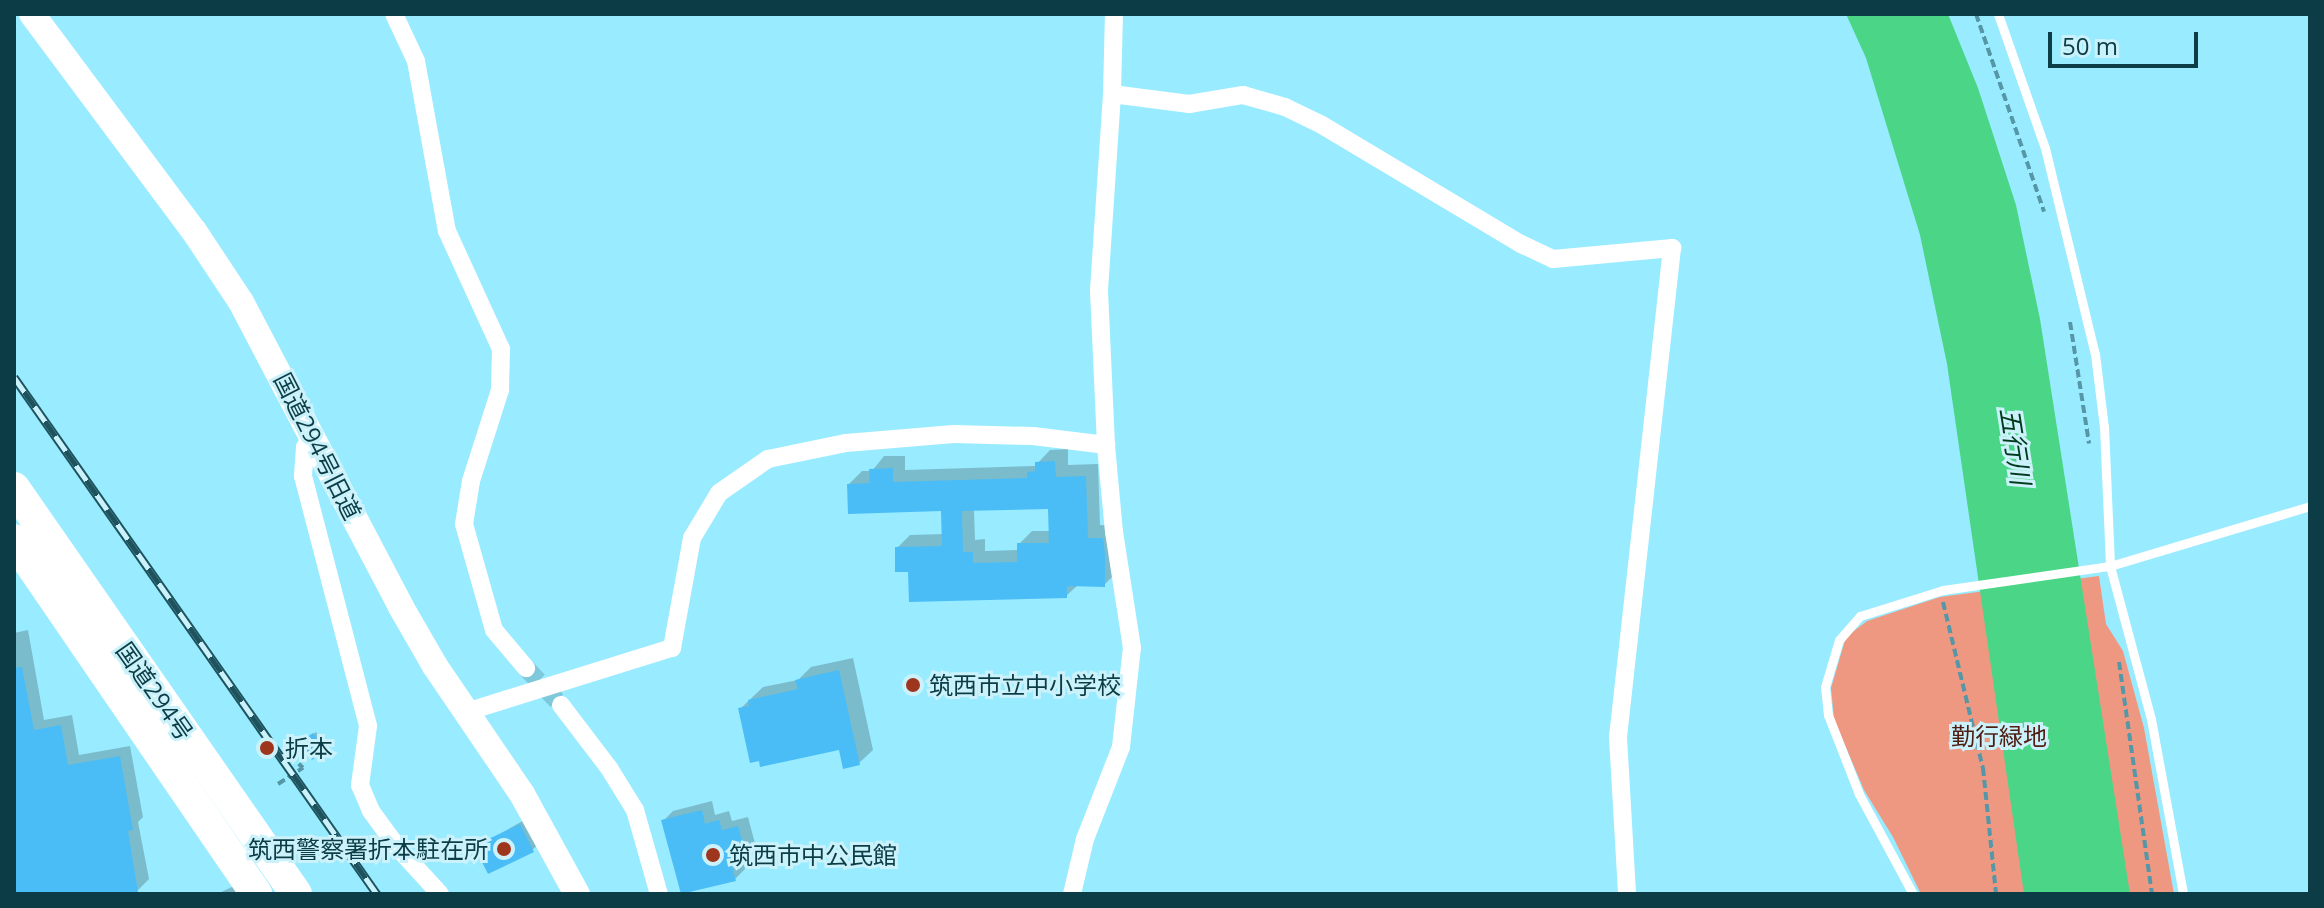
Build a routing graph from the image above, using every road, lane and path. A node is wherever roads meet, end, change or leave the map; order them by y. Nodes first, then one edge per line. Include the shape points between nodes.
1 (32, 14) edge
2 (394, 14) edge
3 (1114, 14) edge
4 (1976, 14) edge
5 (1998, 14) edge
6 (1112, 94) junction
7 (2044, 214) dead end
8 (2070, 320) dead end
9 (312, 436) junction
10 (1106, 445) junction
11 (2090, 456) dead end
12 (14, 488) edge
13 (2310, 506) edge
14 (14, 540) edge
15 (2105, 567) junction
16 (1945, 590) junction
17 (2117, 648) dead end
18 (526, 668) tunnel mouth
19 (561, 705) tunnel mouth
20 (466, 712) junction
21 (299, 764) dead end
22 (278, 784) dead end
23 (256, 894) edge
24 (296, 894) edge
25 (440, 894) edge
26 (577, 894) edge
27 (659, 894) edge
28 (1072, 894) edge
29 (1627, 894) edge
30 (1913, 894) edge
31 (1996, 894) edge
32 (2152, 894) edge
33 (2183, 894) edge

1 - 9 street, 国道294号旧道 via 194,231 248,314
2 - 18 street via 416,61 447,231 501,349 500,390 471,481 464,524 494,630
3 - 6 street
4 - 7 path
5 - 15 lane via 2045,148 2095,354 2104,427
6 - 10 street via 1099,290
6 - 29 street via 1189,104 1243,95 1285,107 1553,259 1672,248 1618,737
8 - 11 path
9 - 20 street, 国道294号旧道 via 401,607
9 - 25 street via 305,447 303,476 368,726 360,785 371,811 398,848
10 - 20 street via 954,434 846,443 768,459 719,493 692,538 672,648
10 - 28 street via 1132,648 1121,747 1085,839
12 - 24 highway, 国道294号
13 - 15 lane
14 - 23 highway, 国道294号
15 - 16 lane
15 - 33 lane via 2151,719
16 - 30 lane via 1860,616 1839,640 1825,687 1839,749
16 - 31 path via 1983,768
17 - 32 path
19 - 27 street via 635,810
20 - 26 street, 国道294号旧道 via 522,794
21 - 22 path via 303,768

